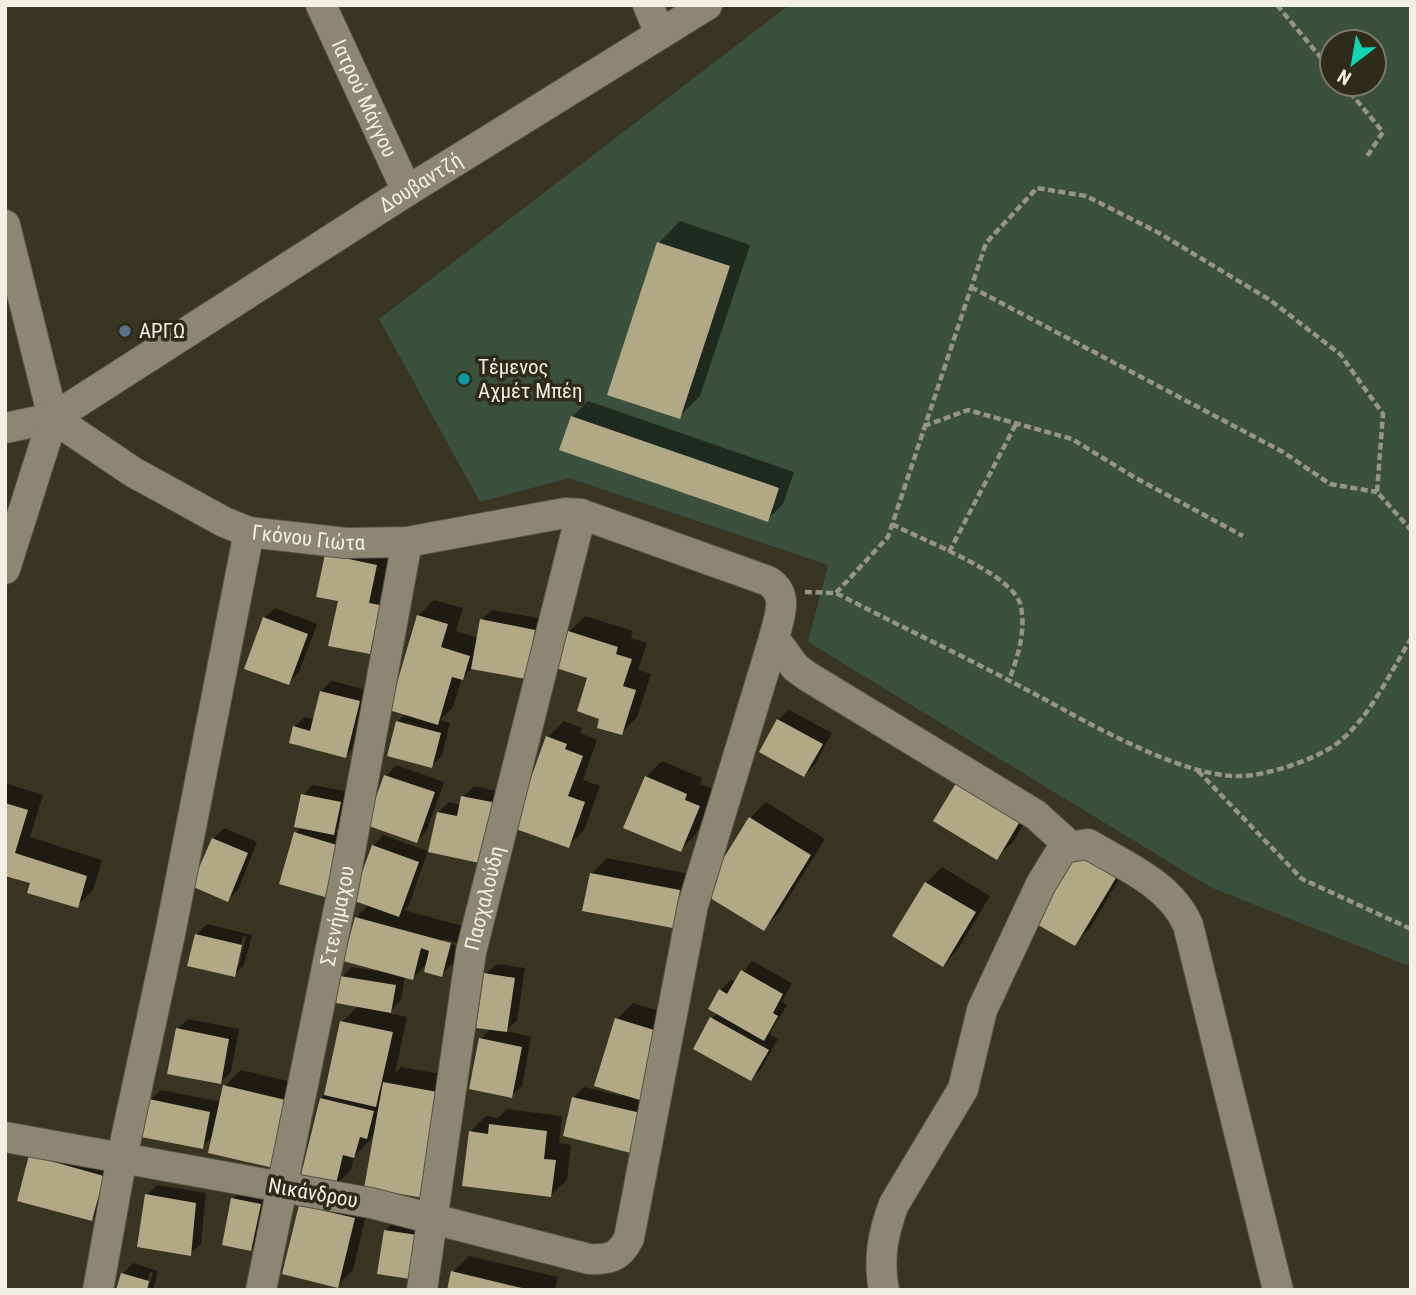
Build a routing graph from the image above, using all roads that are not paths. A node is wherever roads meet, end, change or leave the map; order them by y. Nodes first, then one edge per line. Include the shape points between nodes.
1 (321, 5) edge
2 (648, 5) edge
3 (706, 5) edge
4 (660, 34) junction
5 (407, 191) junction
6 (5, 225) edge
7 (53, 418) junction
8 (5, 428) edge
9 (581, 514) junction
10 (248, 532) junction
11 (407, 542) junction
12 (5, 569) edge
13 (774, 638) junction
14 (1069, 845) junction
15 (5, 1137) edge
16 (122, 1157) junction
17 (280, 1187) junction
18 (431, 1219) junction
19 (98, 1290) edge
20 (261, 1290) edge
21 (422, 1290) edge
22 (884, 1290) edge
23 (1278, 1290) edge

1 - 5 street, Ιατρού Μάγγου
2 - 4 street
3 - 4 street, Δουβαντζή
4 - 5 street, Δουβαντζή
5 - 7 street, Δουβαντζή
6 - 7 street
7 - 8 street
7 - 10 street, Γκόνου Γιώτα via 133,472
7 - 12 street
9 - 11 street, Γκόνου Γιώτα via 547,515
9 - 13 street, Γκόνου Γιώτα via 768,581 780,591 782,605
9 - 18 street, Πασχαλούδη via 471,952
10 - 11 street, Γκόνου Γιώτα via 346,543
10 - 16 street
11 - 17 street, Στενήμαχου via 344,884
13 - 14 street via 807,676 1036,815
13 - 18 street, Νικάνδρου via 693,905 629,1238 617,1256 589,1259
14 - 22 street via 1041,884 982,1010 963,1089 894,1204 883,1237 880,1268
14 - 23 street via 1088,844 1166,891 1181,908
15 - 16 street, Νικάνδρου
16 - 17 street, Νικάνδρου
16 - 19 street
17 - 18 street, Νικάνδρου
17 - 20 street, Στενήμαχου
18 - 21 street, Πασχαλούδη

